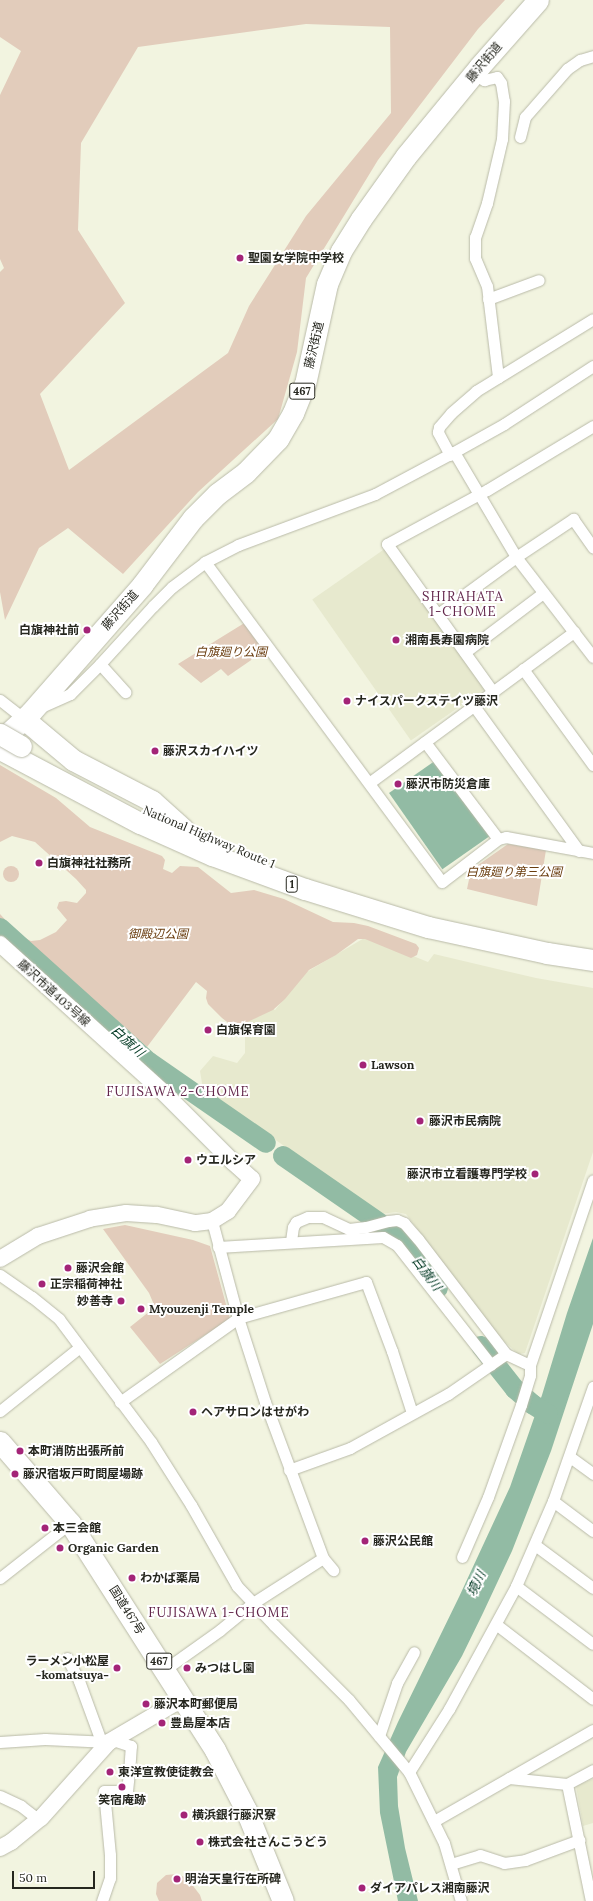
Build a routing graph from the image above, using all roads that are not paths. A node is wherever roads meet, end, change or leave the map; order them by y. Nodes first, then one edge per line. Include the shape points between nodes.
1 (538, 0) edge
2 (593, 56) edge
3 (473, 74) junction
4 (520, 137) dead end
5 (539, 280) dead end
6 (488, 299) junction
7 (593, 319) edge
8 (592, 370) edge
9 (498, 377) junction
10 (592, 428) edge
11 (452, 454) junction
12 (479, 494) junction
13 (593, 548) edge
14 (516, 557) junction
15 (205, 562) junction
16 (543, 593) junction
17 (438, 614) junction
18 (574, 632) junction
19 (465, 652) junction
20 (593, 657) edge
21 (100, 664) junction
22 (523, 670) junction
23 (126, 692) dead end
24 (493, 692) junction
25 (0, 700) edge
26 (474, 706) junction
27 (27, 715) junction
28 (0, 734) edge
29 (425, 742) junction
30 (8, 748) edge
31 (593, 765) edge
32 (369, 784) junction
33 (183, 829) junction
34 (498, 839) junction
35 (579, 851) junction
36 (593, 853) edge
37 (0, 944) edge
38 (593, 947) edge
39 (593, 960) edge
40 (593, 1180) edge
41 (212, 1221) junction
42 (291, 1241) junction
43 (218, 1247) junction
44 (0, 1259) edge
45 (0, 1275) edge
46 (238, 1318) junction
47 (80, 1347) junction
48 (506, 1354) junction
49 (491, 1365) junction
50 (530, 1365) junction
51 (593, 1387) edge
52 (120, 1402) junction
53 (0, 1411) edge
54 (412, 1413) junction
55 (0, 1442) edge
56 (570, 1457) junction
57 (289, 1470) junction
58 (593, 1474) edge
59 (553, 1501) junction
60 (70, 1523) junction
61 (593, 1530) edge
62 (535, 1545) junction
63 (462, 1557) dead end
64 (323, 1558) junction
65 (333, 1570) dead end
66 (0, 1578) edge
67 (516, 1586) junction
68 (593, 1588) edge
69 (253, 1603) junction
70 (497, 1625) junction
71 (593, 1644) edge
72 (414, 1652) dead end
73 (67, 1658) dead end
74 (164, 1670) junction
75 (593, 1698) edge
76 (182, 1699) junction
77 (593, 1730) edge
78 (380, 1739) junction
79 (108, 1741) junction
80 (0, 1742) edge
81 (406, 1768) junction
82 (593, 1770) edge
83 (509, 1778) junction
84 (567, 1784) junction
85 (0, 1796) edge
86 (38, 1820) junction
87 (434, 1821) junction
88 (579, 1840) junction
89 (0, 1848) edge
90 (451, 1864) junction
91 (102, 1901) edge
92 (283, 1901) edge
93 (461, 1901) edge
94 (591, 1901) edge

1 - 3 highway, 藤沢街道 / 467
2 - 4 street via 580,60 566,69 524,117
3 - 6 street via 484,80 497,77 501,83 504,101 502,139 487,203 475,237 475,258 485,282
3 - 27 highway, 藤沢街道 / 467 via 406,156 341,251 327,284 305,384 293,413 278,439 246,472 217,494 193,518 142,585
5 - 6 street
6 - 9 street
7 - 9 street
8 - 11 street
9 - 11 street via 451,412 439,427 440,438
10 - 12 street
11 - 12 street
11 - 15 street via 375,494 238,545
12 - 14 street
12 - 17 street via 387,544
13 - 14 street via 573,520
14 - 16 street
14 - 17 street
15 - 21 street via 167,592
15 - 32 street
16 - 18 street
16 - 19 street
17 - 19 street
18 - 20 street
18 - 22 street
19 - 24 street
21 - 23 street
21 - 27 street via 70,694
22 - 24 street
22 - 31 street
24 - 26 street
25 - 27 street
26 - 29 street
26 - 35 street
27 - 30 highway, 藤沢街道 / 467
27 - 33 highway via 73,760 152,801
28 - 30 highway, National Highway Route 1 / 1, bridge
29 - 32 street
29 - 34 street
30 - 33 highway, National Highway Route 1 / 1
30 - 39 highway, National Highway Route 1 / 1 via 140,823 305,889 428,926 547,953
32 - 34 street via 442,882
33 - 38 highway, National Highway Route 1 / 1 via 263,861 369,896 491,928
34 - 35 street via 506,837
35 - 36 street
37 - 41 street, 藤沢市道403号線 via 163,1092 252,1179 228,1211
40 - 50 street
41 - 43 street
41 - 44 street, 藤沢市道403号線 via 195,1223 156,1215 126,1213 90,1220 38,1236
42 - 43 street
42 - 48 street via 292,1227 308,1216 323,1218 349,1229 397,1220 404,1223
42 - 49 street via 383,1237 397,1245
43 - 46 street
45 - 47 street via 50,1311
46 - 52 street
46 - 54 street via 366,1282
46 - 57 street via 264,1402
47 - 52 street
47 - 53 street
48 - 49 street
48 - 50 street
49 - 54 street via 448,1394
50 - 63 street via 528,1384 521,1405 488,1497
51 - 56 street
52 - 69 street via 152,1442 230,1575
54 - 57 street via 350,1448
55 - 60 highway, 国道467号 / 467
56 - 58 street
56 - 59 street
57 - 64 street
59 - 61 street
59 - 62 street
60 - 66 street
60 - 74 highway, 国道467号 / 467
62 - 67 street
62 - 68 street
64 - 65 street
64 - 69 street
67 - 70 street
67 - 71 street
69 - 74 street
69 - 78 street via 349,1700
70 - 75 street
70 - 81 street via 492,1628 449,1708
72 - 78 street via 397,1683
73 - 79 street
74 - 76 highway, 国道467号 / 467
76 - 79 street
76 - 92 highway, 国道467号 / 467 via 215,1750 246,1810
77 - 83 street
78 - 81 street
79 - 80 street via 45,1739
79 - 86 street via 65,1793
79 - 91 street via 131,1746 127,1791 104,1791 110,1878
81 - 87 street
82 - 84 street
83 - 84 street
83 - 87 street
84 - 88 street
85 - 86 street via 20,1806
86 - 89 street
87 - 90 street
88 - 90 street via 525,1860 504,1863 480,1855
88 - 94 street
90 - 93 street

